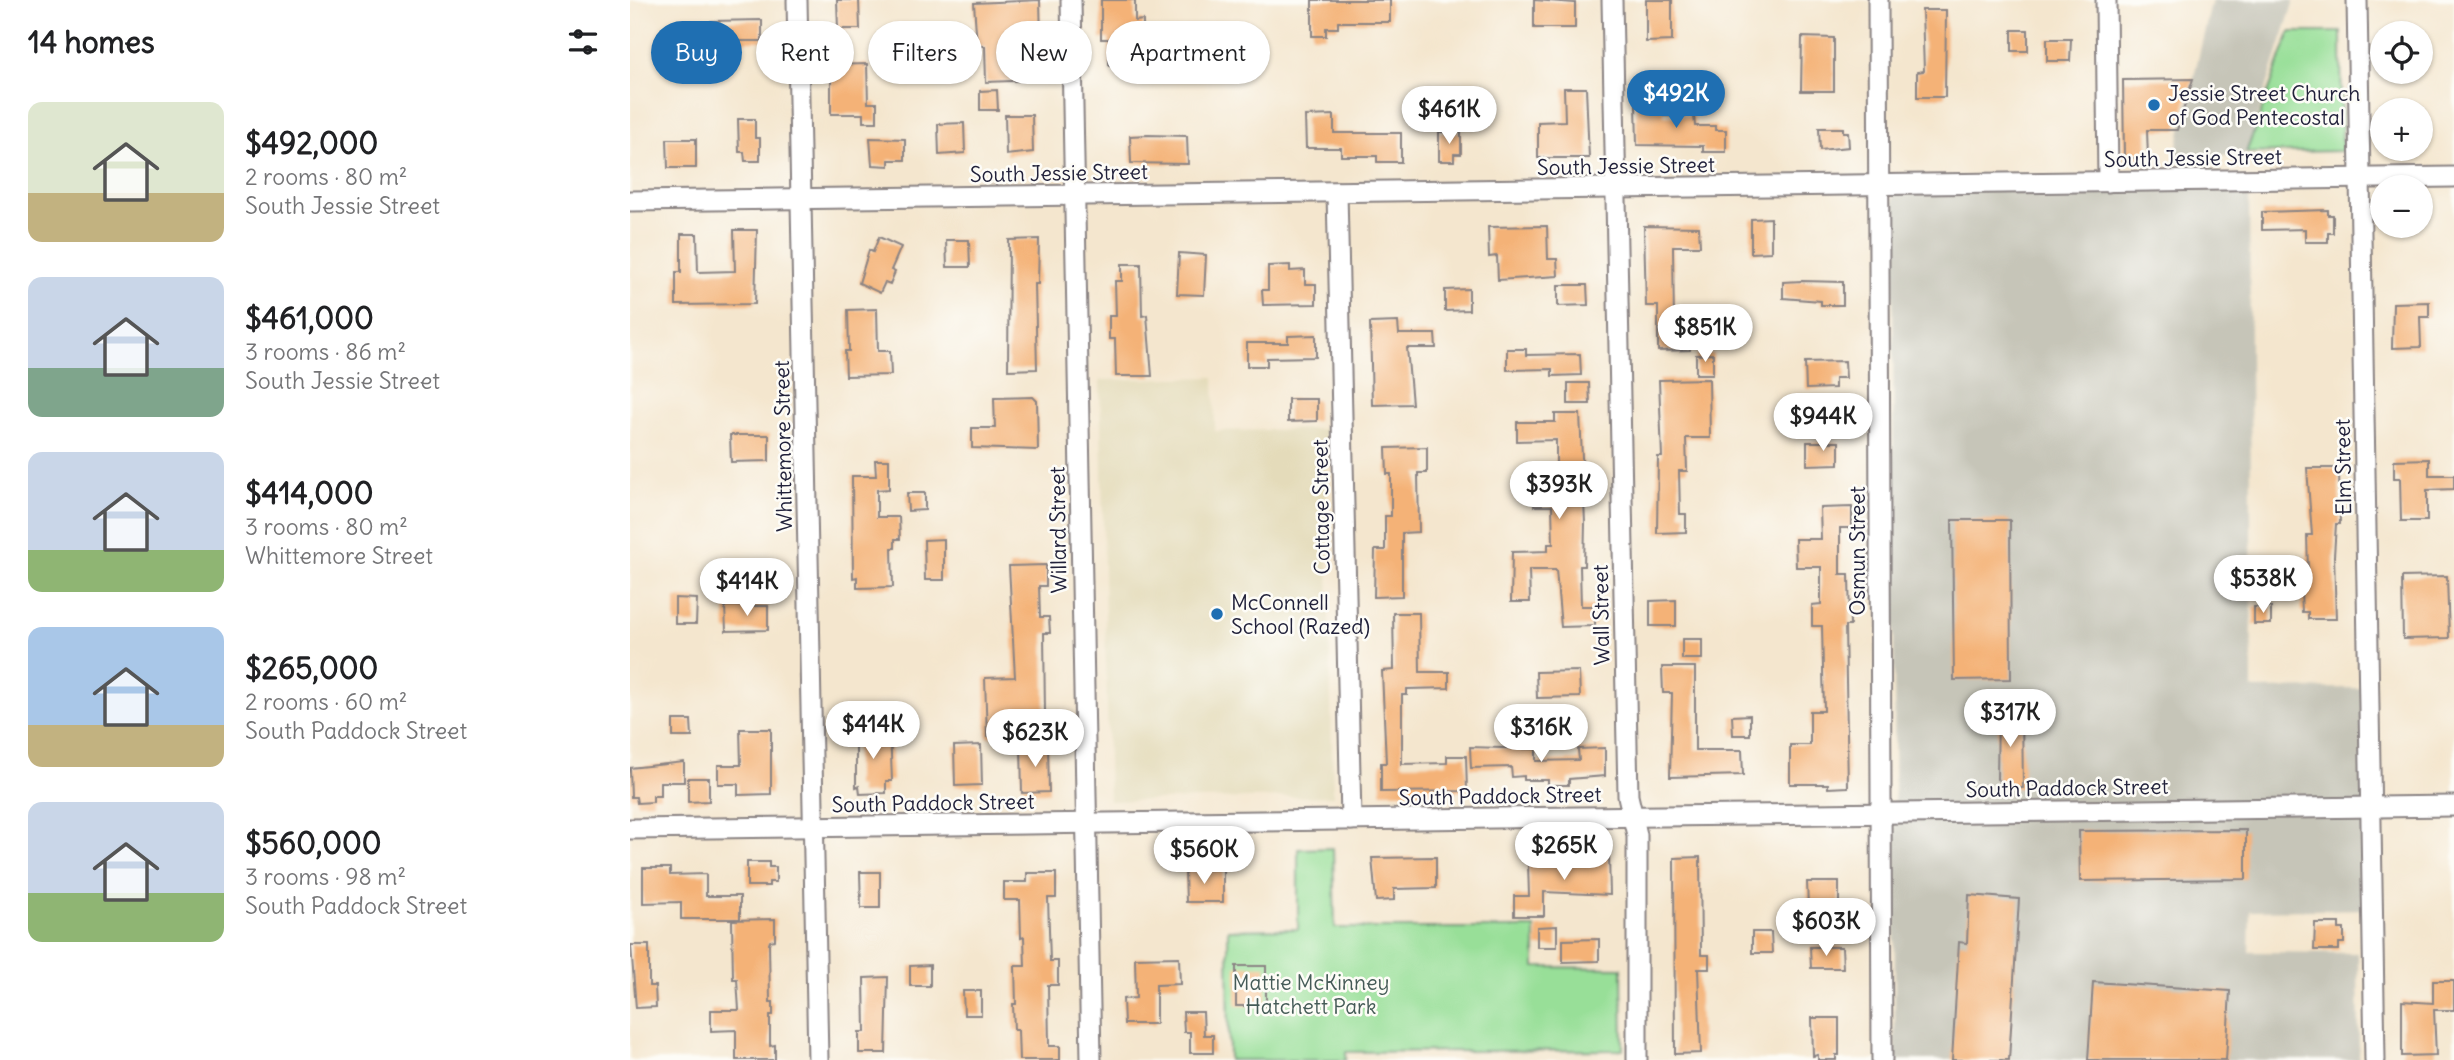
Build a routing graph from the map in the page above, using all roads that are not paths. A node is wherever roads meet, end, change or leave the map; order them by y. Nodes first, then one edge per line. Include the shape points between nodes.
1 (797, 0) edge
2 (1071, 0) edge
3 (1612, 0) edge
4 (1878, 0) edge
5 (2106, 0) edge
6 (2357, 0) edge
7 (2454, 177) edge
8 (2359, 178) junction
9 (2108, 182) junction
10 (1879, 186) junction
11 (1616, 190) junction
12 (1337, 192) junction
13 (1075, 195) junction
14 (801, 199) junction
15 (630, 201) edge
16 (2454, 806) edge
17 (2371, 807) junction
18 (1881, 813) junction
19 (1633, 817) junction
20 (1351, 820) junction
21 (1087, 824) junction
22 (813, 827) junction
23 (630, 830) edge
24 (818, 1060) edge
25 (1091, 1060) edge
26 (1637, 1060) edge
27 (1882, 1060) edge
28 (2375, 1060) edge

1 - 14 street, Whittemore Street
2 - 13 street, Willard Street
3 - 11 street, Wall Street
4 - 10 street, Osmun Street
5 - 9 street
6 - 8 street, Elm Street
7 - 8 street, South Jessie Street
8 - 9 street, South Jessie Street
8 - 17 street, Elm Street
9 - 10 street, South Jessie Street
10 - 11 street, South Jessie Street
10 - 18 street, Osmun Street
11 - 12 street, South Jessie Street
11 - 19 street, Wall Street via 1628,796
12 - 13 street, South Jessie Street
12 - 20 street, Cottage Street
13 - 14 street, South Jessie Street
13 - 21 street, Willard Street
14 - 15 street, South Jessie Street
14 - 22 street, Whittemore Street
16 - 17 street, South Paddock Street
17 - 18 street, South Paddock Street
17 - 28 street, Elm Street
18 - 19 street, South Paddock Street
18 - 27 street, Osmun Street
19 - 20 street, South Paddock Street
19 - 26 street, Wall Street via 1637,835
20 - 21 street, South Paddock Street
21 - 22 street, South Paddock Street
21 - 25 street, Willard Street
22 - 23 street, South Paddock Street
22 - 24 street, Whittemore Street

